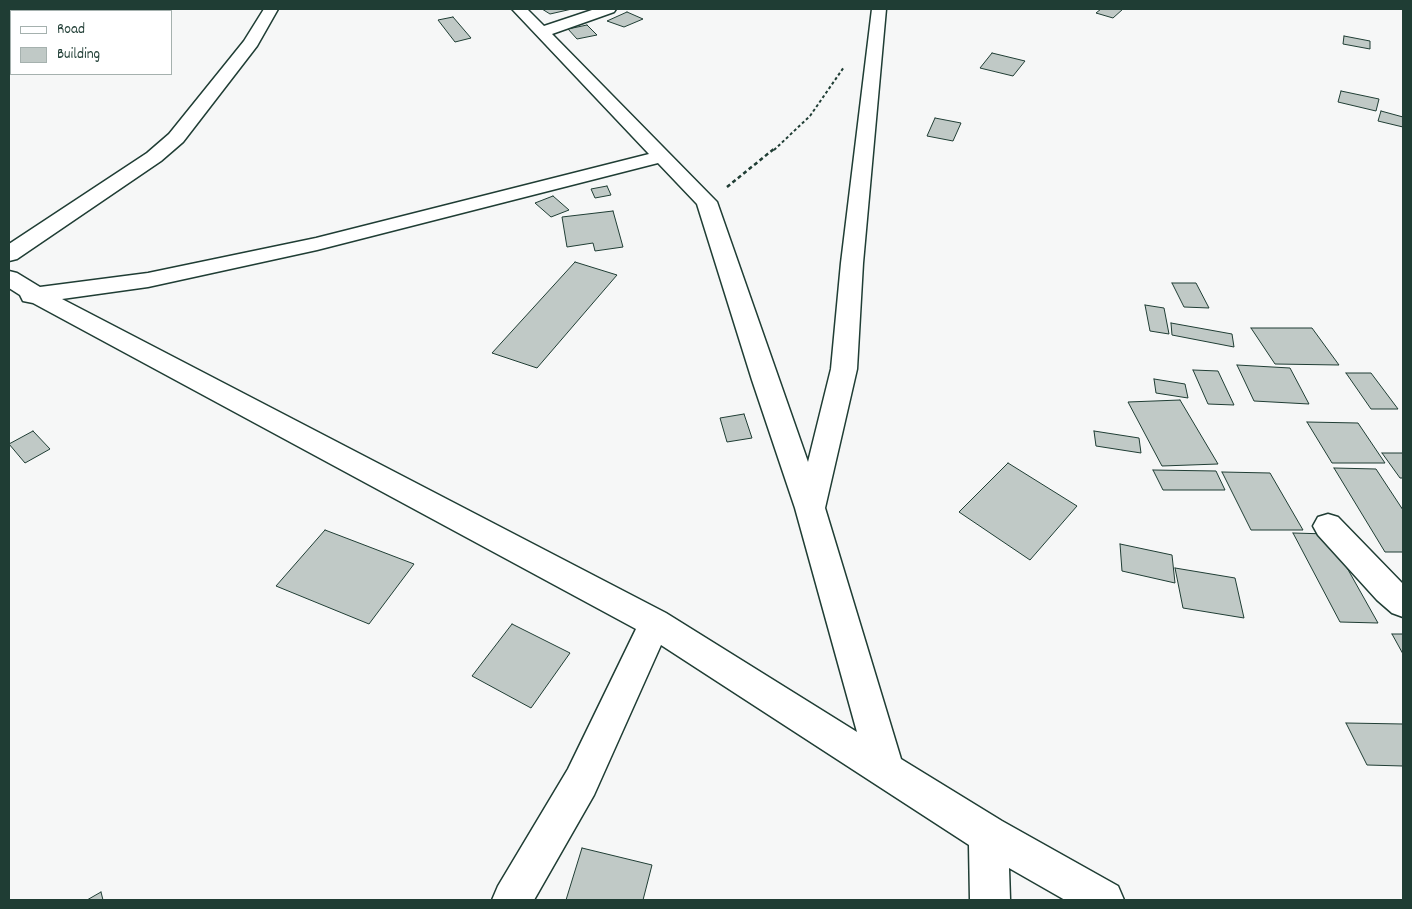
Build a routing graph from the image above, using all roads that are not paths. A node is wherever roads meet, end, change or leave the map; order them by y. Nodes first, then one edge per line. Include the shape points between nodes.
1 (271, 9) edge
2 (519, 9) edge
3 (609, 9) edge
4 (878, 17) edge
5 (543, 32) junction
6 (664, 156) junction
7 (9, 254) edge
8 (9, 278) edge
9 (18, 295) edge
10 (810, 508) junction
11 (1328, 526) dead end
12 (1403, 603) edge
13 (655, 624) junction
14 (886, 770) junction
15 (988, 835) junction
16 (512, 900) edge
17 (990, 900) edge
18 (1104, 900) edge

1 - 7 street via 251,43 176,138 154,157
2 - 5 street
3 - 5 street
4 - 10 street via 844,368
5 - 6 street
6 - 9 street via 317,244 148,280
6 - 10 street via 707,202
8 - 9 street
9 - 13 street
10 - 14 street
11 - 12 street
13 - 14 street
13 - 16 street via 581,782
14 - 15 street
15 - 17 street
15 - 18 street

